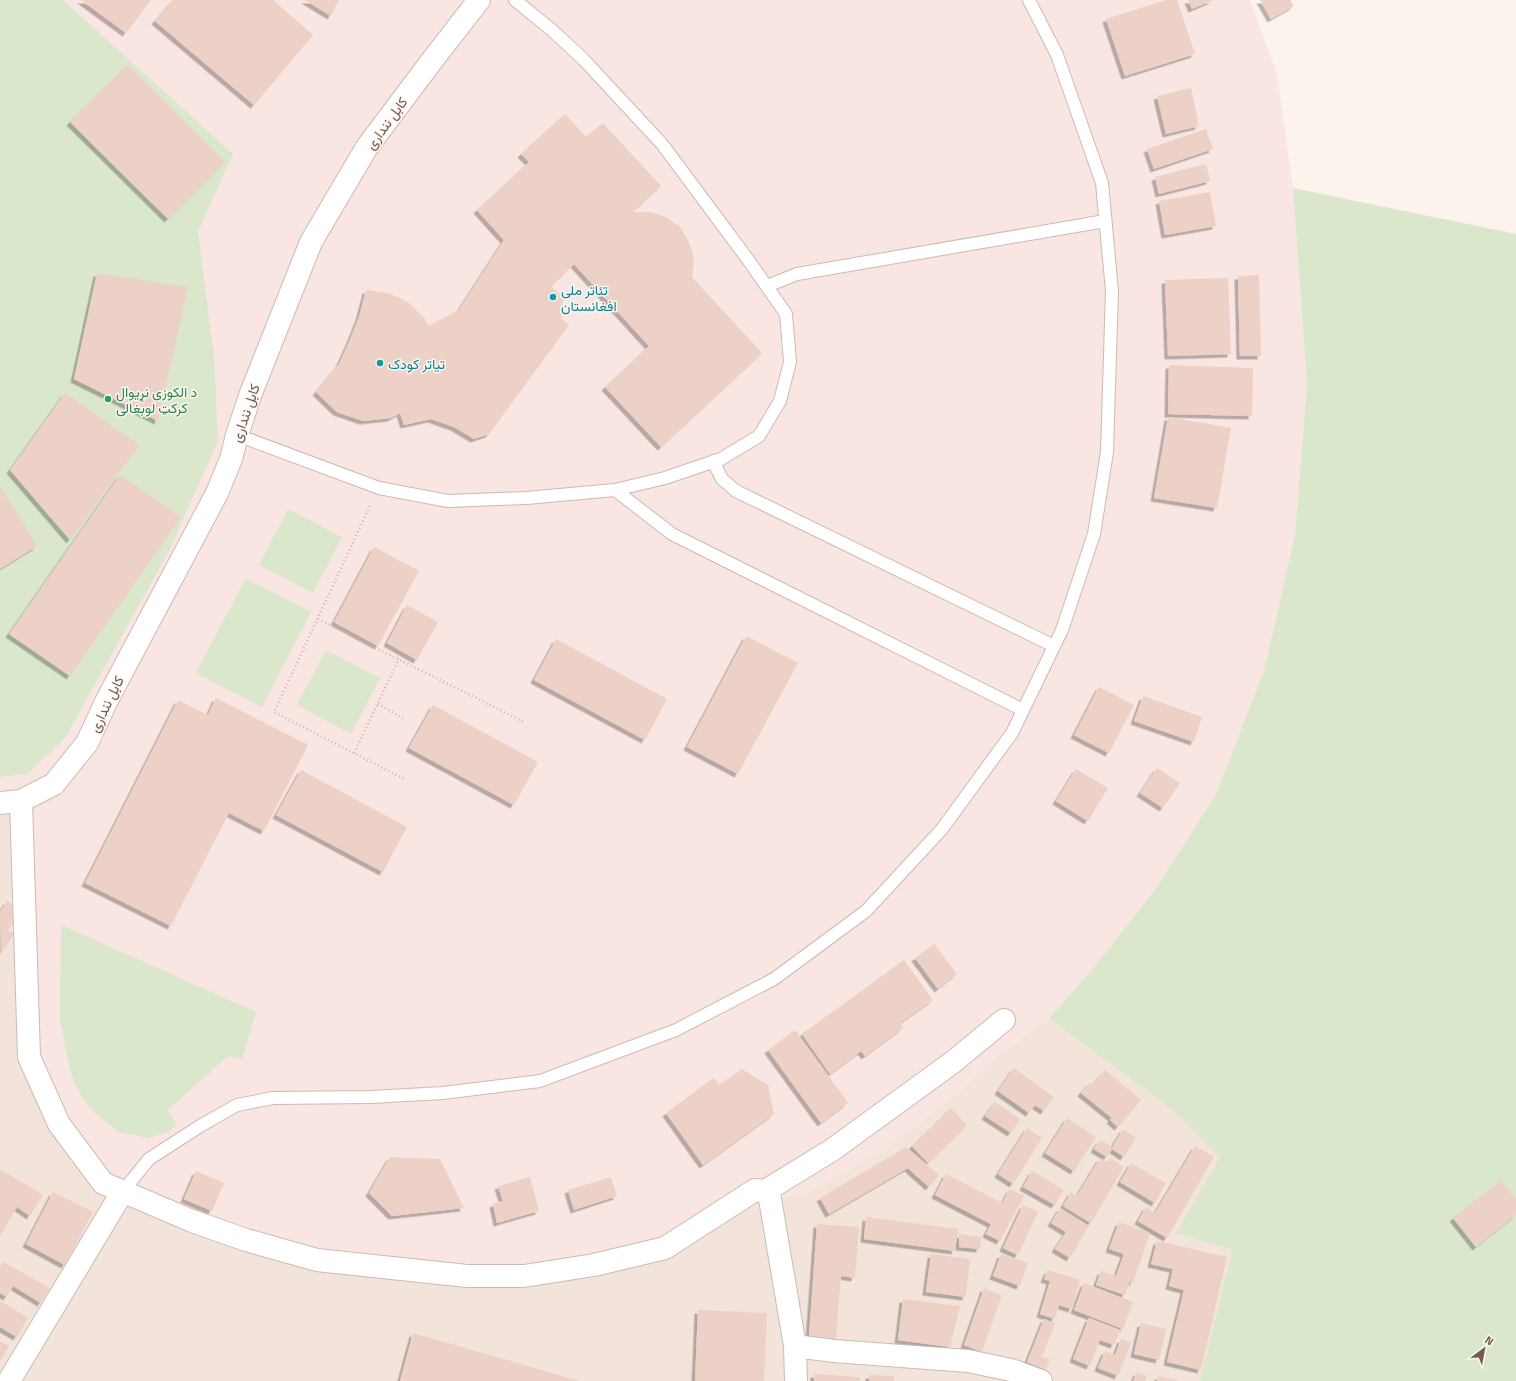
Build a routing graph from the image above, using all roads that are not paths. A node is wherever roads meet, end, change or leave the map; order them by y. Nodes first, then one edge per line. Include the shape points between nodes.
1 (479, 0) edge
2 (515, 0) edge
3 (1029, 0) edge
4 (1106, 221) junction
5 (767, 286) junction
6 (236, 435) junction
7 (713, 461) junction
8 (615, 490) junction
9 (1054, 646) junction
10 (1023, 710) junction
11 (10, 802) edge
12 (1004, 1020) dead end
13 (123, 1191) junction
14 (765, 1191) junction
15 (795, 1346) junction
16 (9, 1381) edge
17 (796, 1381) edge
18 (1041, 1381) edge

1 - 6 street, کابل ننداری via 367,147 311,242
2 - 5 lane via 584,60 662,144
3 - 4 lane via 1057,55 1102,183
4 - 5 lane via 797,274
4 - 9 lane via 1112,291 1107,452 1094,534 1062,630
5 - 7 lane via 786,314 790,362 780,401 759,436 721,459
6 - 8 lane via 379,488 448,501 526,498
6 - 11 street, کابل ننداری via 231,459 217,493 107,700 87,743 54,784
7 - 8 lane via 665,478
7 - 9 lane via 722,479 736,491
8 - 10 lane via 672,534
9 - 10 lane
10 - 13 lane via 1012,733 942,829 866,912 774,979 676,1030 540,1081 443,1093 273,1098 237,1105 149,1159
11 - 13 street via 29,1057 59,1124 103,1183
12 - 14 street via 953,1062 832,1150
13 - 14 street via 192,1222 318,1260 481,1276 524,1276 594,1265 665,1248 755,1190
13 - 16 street
14 - 15 street via 770,1199
15 - 17 street
15 - 18 street via 968,1361 1011,1370

